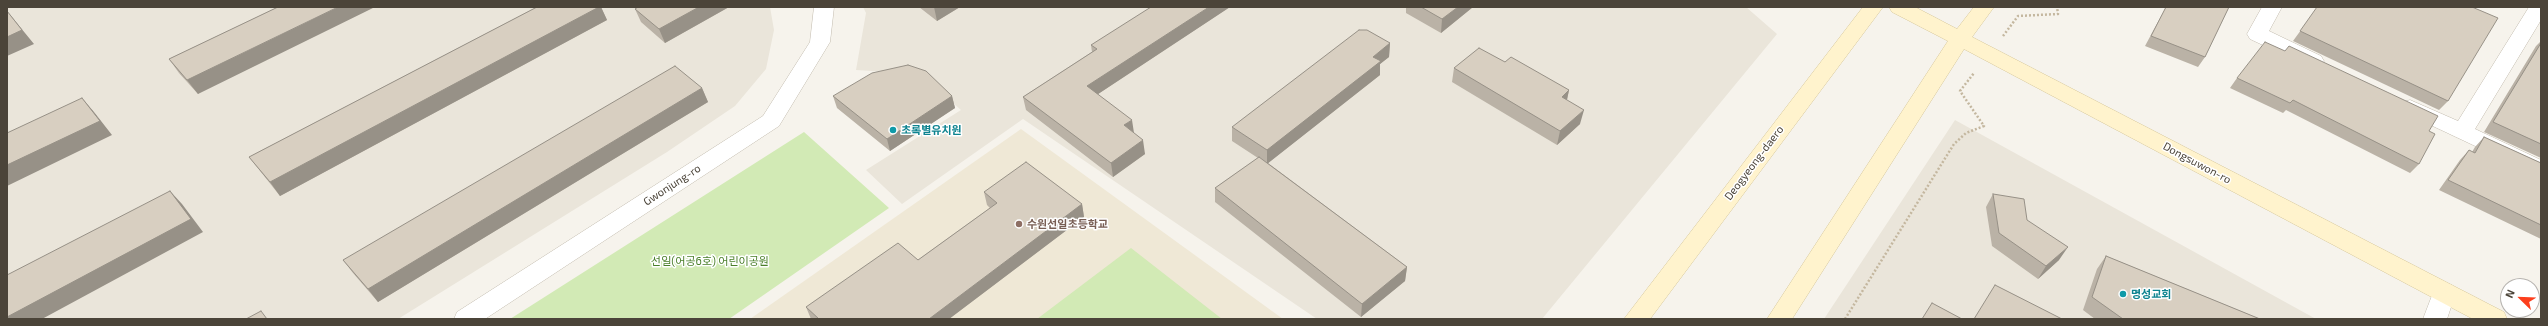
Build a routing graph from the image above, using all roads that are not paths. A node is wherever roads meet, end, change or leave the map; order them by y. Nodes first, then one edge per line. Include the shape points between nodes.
1 (824, 7) edge
2 (1873, 7) edge
3 (1899, 7) edge
4 (1984, 7) edge
5 (2272, 7) edge
6 (2539, 7) edge
7 (1960, 39) junction
8 (2335, 71) edge
9 (2391, 98) edge
10 (2462, 132) junction
11 (2541, 169) edge
12 (2444, 292) junction
13 (466, 319) edge
14 (1636, 319) edge
15 (1779, 319) edge
16 (2435, 319) edge
17 (2495, 319) edge

1 - 13 street, Gwonjung-ro via 820,42 771,121
2 - 14 main road, Deogyeong-daero
3 - 7 main road, Dongsuwon-ro
4 - 7 main road
5 - 8 street via 2257,34
6 - 10 street
7 - 12 main road, Dongsuwon-ro
7 - 15 main road
9 - 10 street
10 - 11 street
12 - 16 street
12 - 17 main road, Dongsuwon-ro

